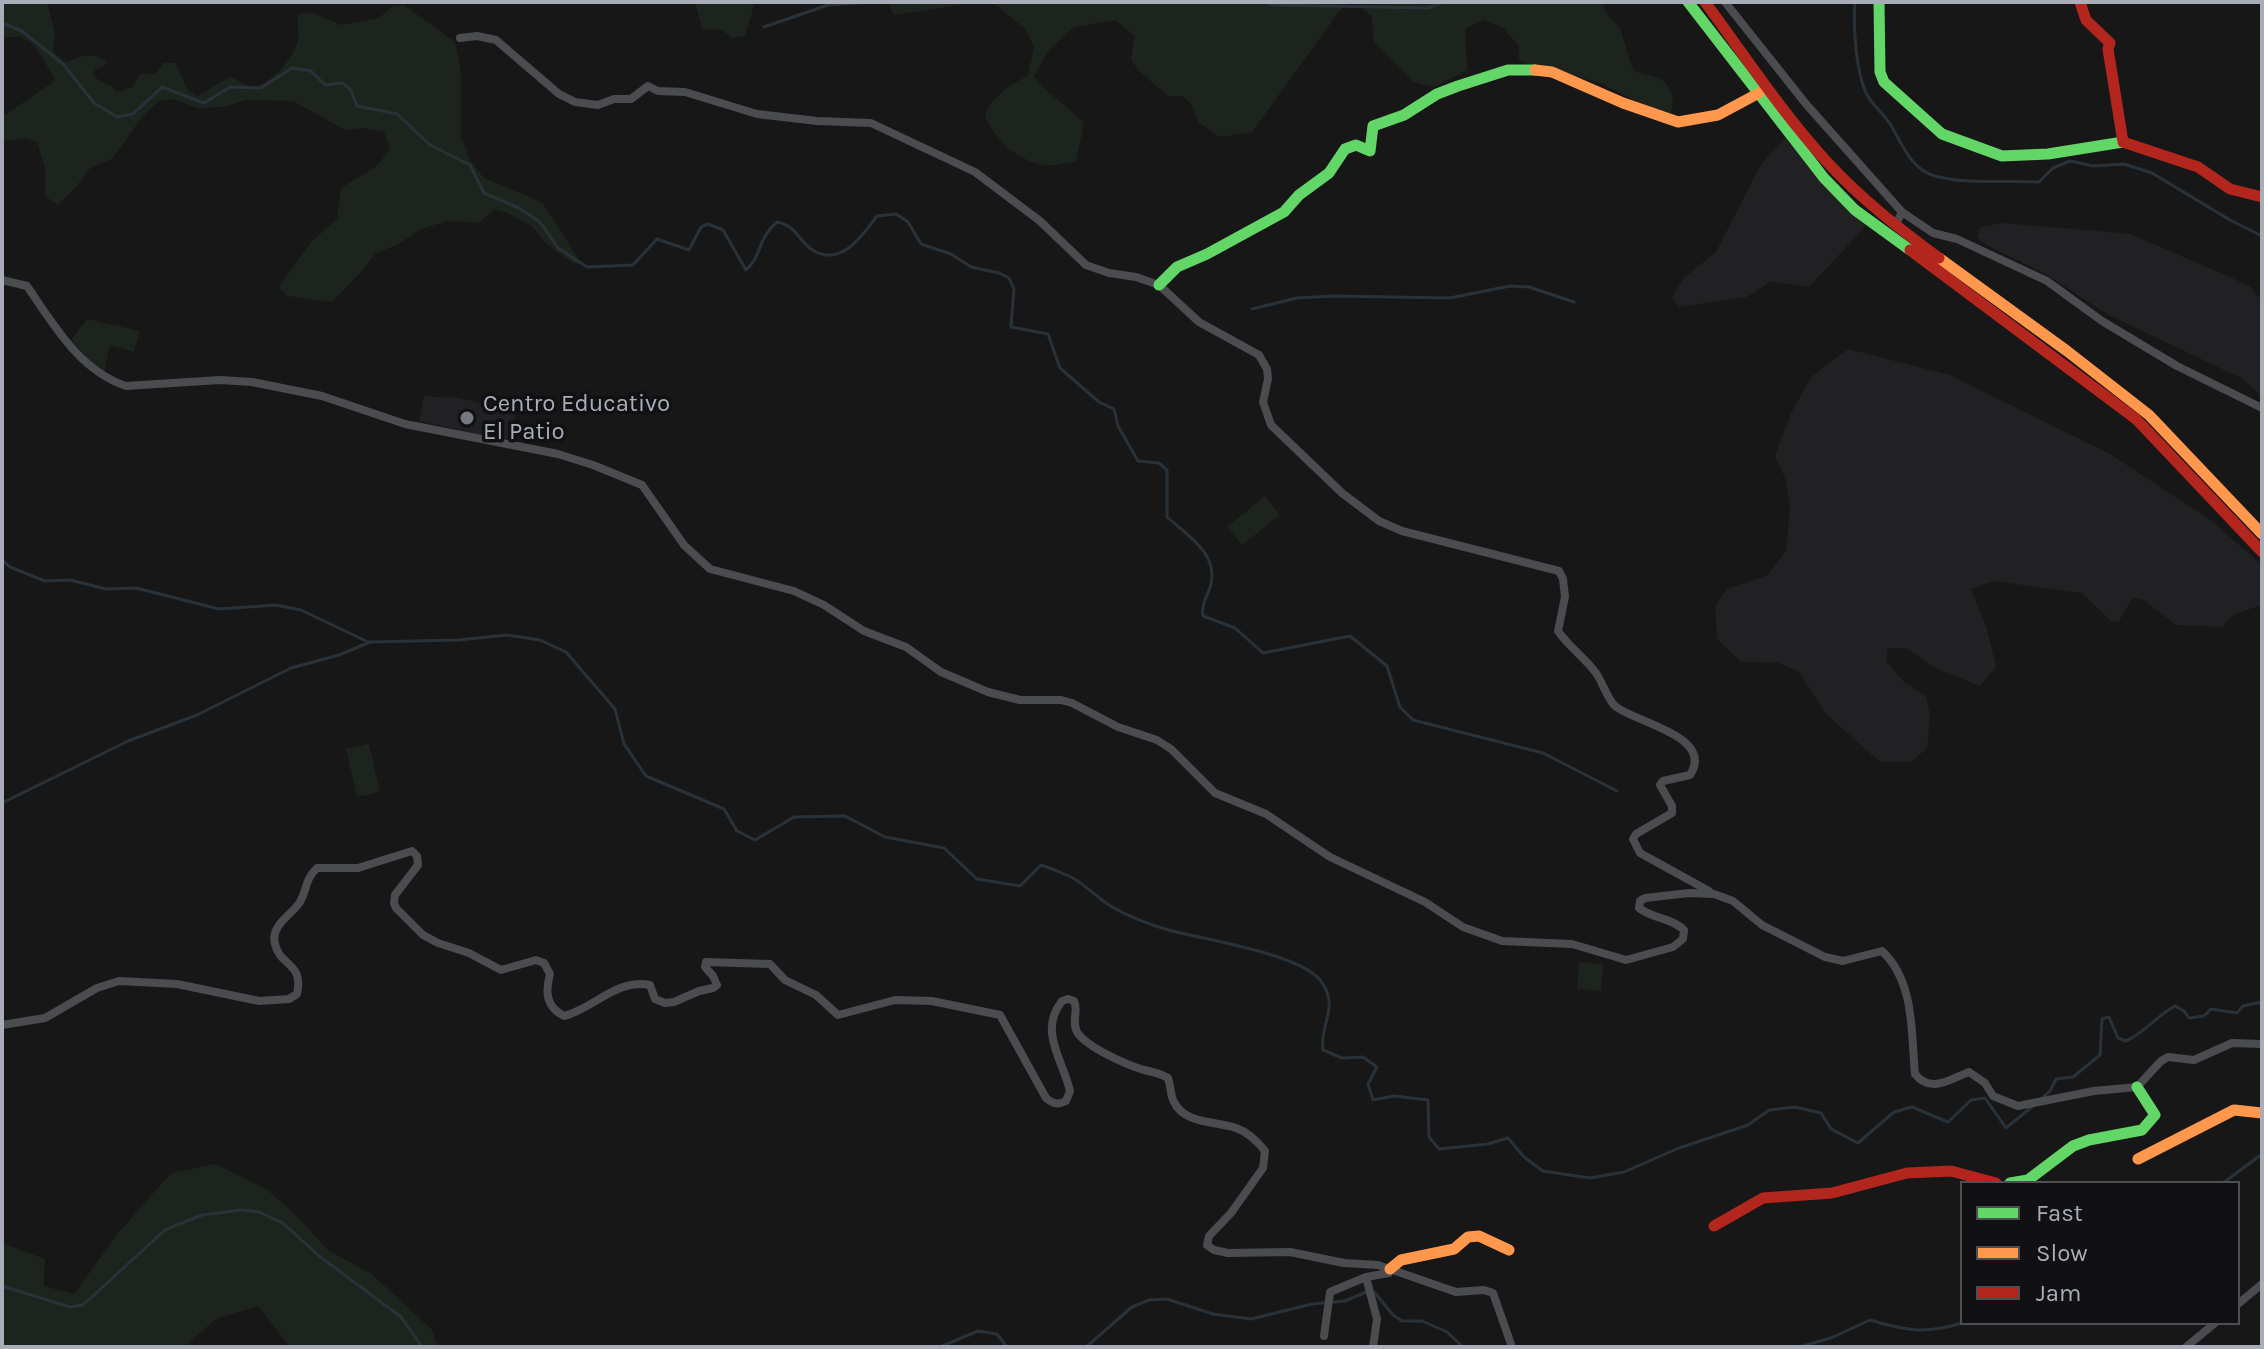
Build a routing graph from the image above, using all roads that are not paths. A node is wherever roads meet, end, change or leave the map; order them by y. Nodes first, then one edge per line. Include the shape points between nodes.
1 (1688, 2) edge
2 (1705, 2) edge
3 (1725, 2) edge
4 (1879, 2) edge
5 (2080, 2) edge
6 (460, 38) dead end
7 (1759, 93) junction
8 (2123, 142) junction
9 (2262, 197) edge
10 (1902, 212) junction
11 (1896, 224) junction
12 (2, 280) edge
13 (1159, 285) junction
14 (2262, 408) edge
15 (2262, 534) edge
16 (2262, 552) edge
17 (1714, 894) junction
18 (2, 1025) edge
19 (2262, 1044) edge
20 (2137, 1087) junction
21 (2262, 1113) edge
22 (2138, 1159) dead end
23 (1988, 1181) edge
24 (2022, 1181) edge
25 (1714, 1226) dead end
26 (1509, 1250) dead end
27 (1390, 1269) junction
28 (1367, 1280) junction
29 (2262, 1284) edge
30 (2240, 1302) edge
31 (2213, 1325) edge
32 (1324, 1336) dead end
33 (1373, 1347) edge
34 (1512, 1347) edge
35 (2186, 1347) edge

1 - 7 main road
2 - 11 main road via 1827,161
3 - 10 street
4 - 8 main road via 1884,82 1942,134 2002,156
5 - 8 main road via 2086,20 2110,43
6 - 13 street via 496,40 575,102 598,105 631,99 648,86 757,114 871,123 975,172 1040,221 1086,265
7 - 13 main road via 1718,115 1678,122 1552,72 1508,70 1437,94 1404,115 1373,126 1370,151 1356,145 1345,149 1329,173 1284,212 1177,267
7 - 16 main road via 1855,210 2136,419
8 - 9 main road via 2198,167 2230,189
10 - 11 street
10 - 14 street via 1933,233 2047,281 2152,351
11 - 15 main road via 2134,402
12 - 17 street via 27,286 55,329 113,382 252,382 322,396 405,424 558,454 633,480 710,569 794,591 988,692 1072,703 1157,740 1215,793 1266,814 1347,867 1486,936 1572,944 1626,960 1673,947 1683,939 1679,925 1648,915 1639,908 1640,901
13 - 17 street via 1199,322 1259,355 1267,369 1263,402 1271,425 1379,521 1559,571 1564,588 1558,631 1563,639 1594,670 1615,705 1672,734 1694,755 1690,775 1660,785 1672,813 1636,834 1634,845
17 - 20 street via 1825,957 1843,961 1882,951 1902,979 1920,1080 1942,1084 1969,1072 1993,1096 2018,1106
18 - 27 street via 45,1018 119,981 177,984 259,1001 289,999 297,994 300,982 274,944 275,936 299,904 307,878 317,868 358,868 412,851 418,865 395,895 396,908 423,935 501,970 536,960 544,963 550,974 548,999 564,1016 642,983 665,1003 713,988 716,981 705,967 713,960 770,964 838,1015 903,1000 1000,1015 1046,1098 1060,1104 1070,1091 1053,1046 1052,1020 1062,1001 1074,1001 1074,1026 1083,1039 1163,1074 1181,1112 1237,1128 1265,1151 1263,1168 1207,1245 1228,1253 1290,1252
19 - 20 street via 2232,1043 2194,1060 2168,1057
20 - 24 main road via 2155,1115 2142,1130 2073,1146
21 - 22 main road via 2234,1110
23 - 25 main road via 1951,1171 1907,1173 1832,1193 1763,1198
26 - 27 main road via 1479,1236 1468,1237 1454,1249 1401,1260
27 - 28 street
27 - 34 street via 1456,1292 1493,1293
28 - 32 street via 1330,1292
28 - 33 street via 1377,1319
29 - 30 street
31 - 35 street

